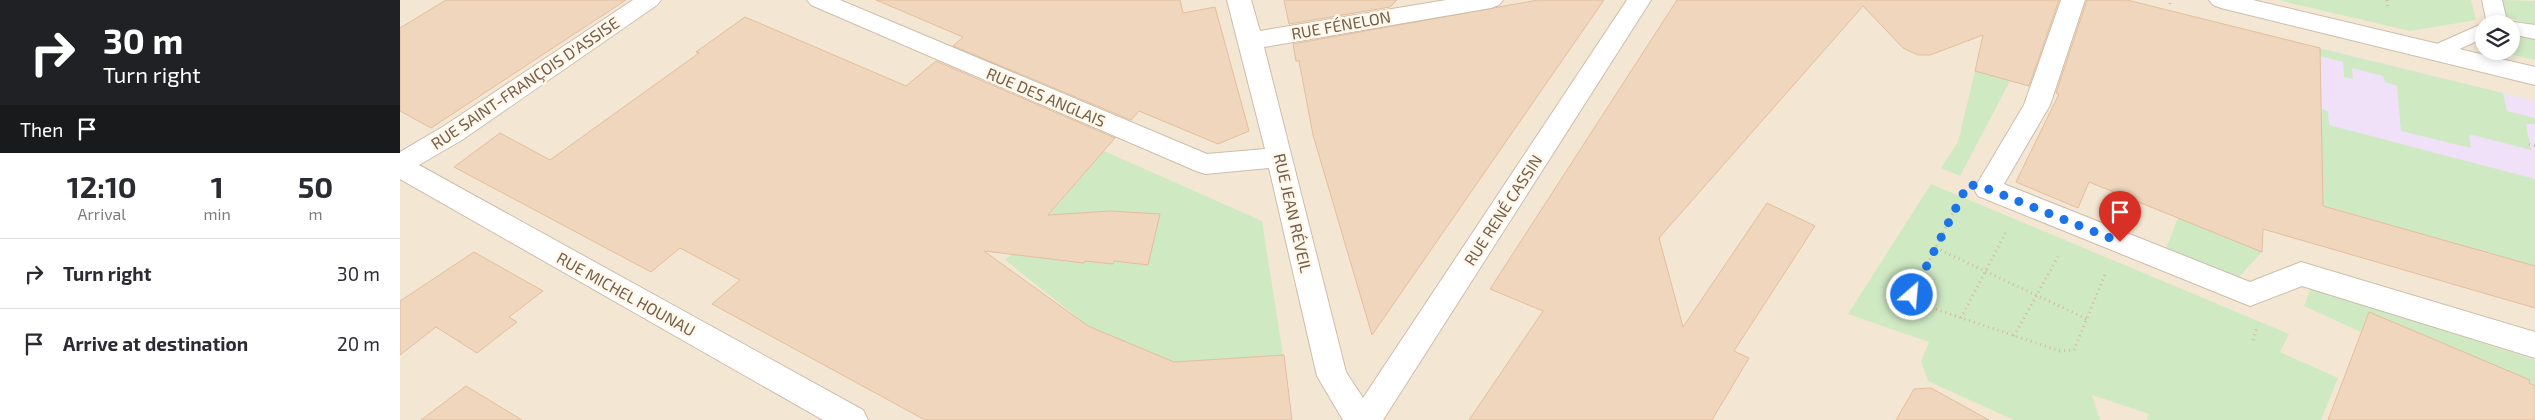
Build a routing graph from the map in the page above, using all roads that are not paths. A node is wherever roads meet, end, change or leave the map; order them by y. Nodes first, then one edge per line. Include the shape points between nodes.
1 (649, 0) edge
2 (819, 0) edge
3 (1239, 0) edge
4 (1491, 0) edge
5 (1639, 0) edge
6 (2073, 0) edge
7 (2221, 0) edge
8 (2492, 0) edge
9 (1415, 6) edge
10 (2495, 15) edge
11 (2520, 29) edge
12 (2535, 32) edge
13 (2475, 34) edge
14 (1251, 41) junction
15 (2437, 52) junction
16 (2535, 76) edge
17 (1279, 157) junction
18 (400, 166) edge
19 (2535, 345) edge
20 (852, 420) edge
21 (1360, 420) edge
22 (1366, 420) edge

1 - 18 street, RUE SAINT-FRANÇOIS D'ASSISE
2 - 17 street, RUE DES ANGLAIS via 1205,164
3 - 14 street, RUE JEAN RÉVEIL
4 - 9 street, RUE FÉNELON
5 - 22 street, RUE RENÉ CASSIN
6 - 19 street via 2037,105 1988,189 2250,294 2301,274
7 - 15 street
8 - 10 lane
9 - 14 street, RUE FÉNELON
11 - 12 lane
13 - 15 lane
14 - 17 street, RUE JEAN RÉVEIL
15 - 16 street
17 - 21 street, RUE JEAN RÉVEIL via 1332,376
18 - 20 street, RUE MICHEL HOUNAU

